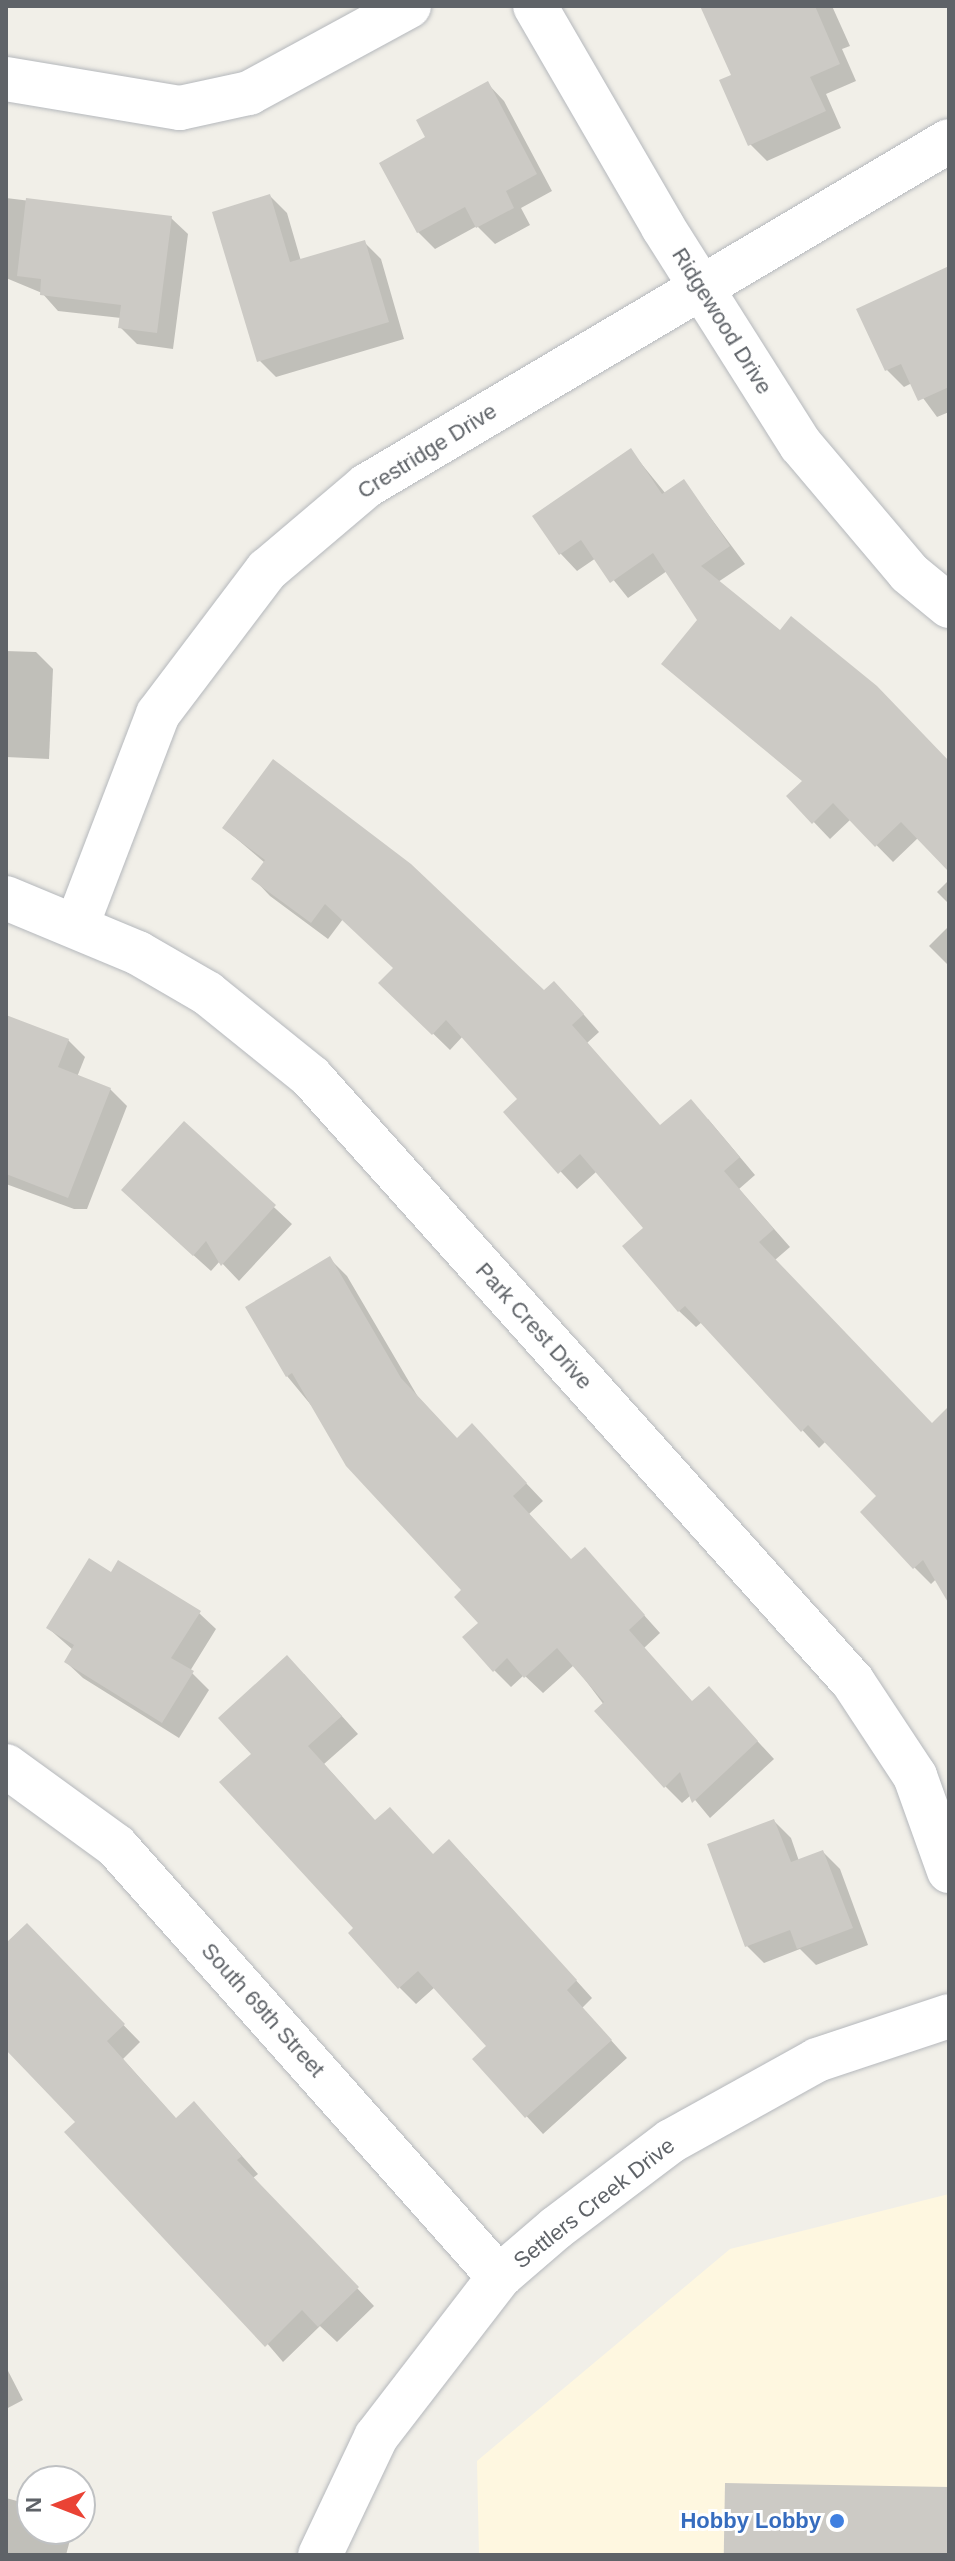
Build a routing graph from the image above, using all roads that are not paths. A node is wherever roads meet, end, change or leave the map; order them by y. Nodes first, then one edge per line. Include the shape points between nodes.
1 (409, 6) edge
2 (535, 6) edge
3 (6, 79) edge
4 (949, 141) edge
5 (700, 287) junction
6 (949, 606) edge
7 (6, 898) edge
8 (77, 925) junction
9 (6, 1766) edge
10 (949, 1871) edge
11 (949, 2016) edge
12 (499, 2277) junction
13 (320, 2555) edge

1 - 3 street via 249,93 180,108
2 - 5 street, Ridgewood Drive
4 - 5 street, Crestridge Drive
5 - 6 street, Ridgewood Drive via 801,445 909,573
5 - 8 street, Crestridge Drive via 366,486 267,570 158,714
7 - 8 street, Park Crest Drive
8 - 10 street, Park Crest Drive via 207,993 311,1077 853,1682 915,1776
9 - 12 street, South 69th Street via 116,1846
11 - 12 street, Settlers Creek Drive via 817,2060 671,2141
12 - 13 street, Settlers Creek Drive via 376,2437

